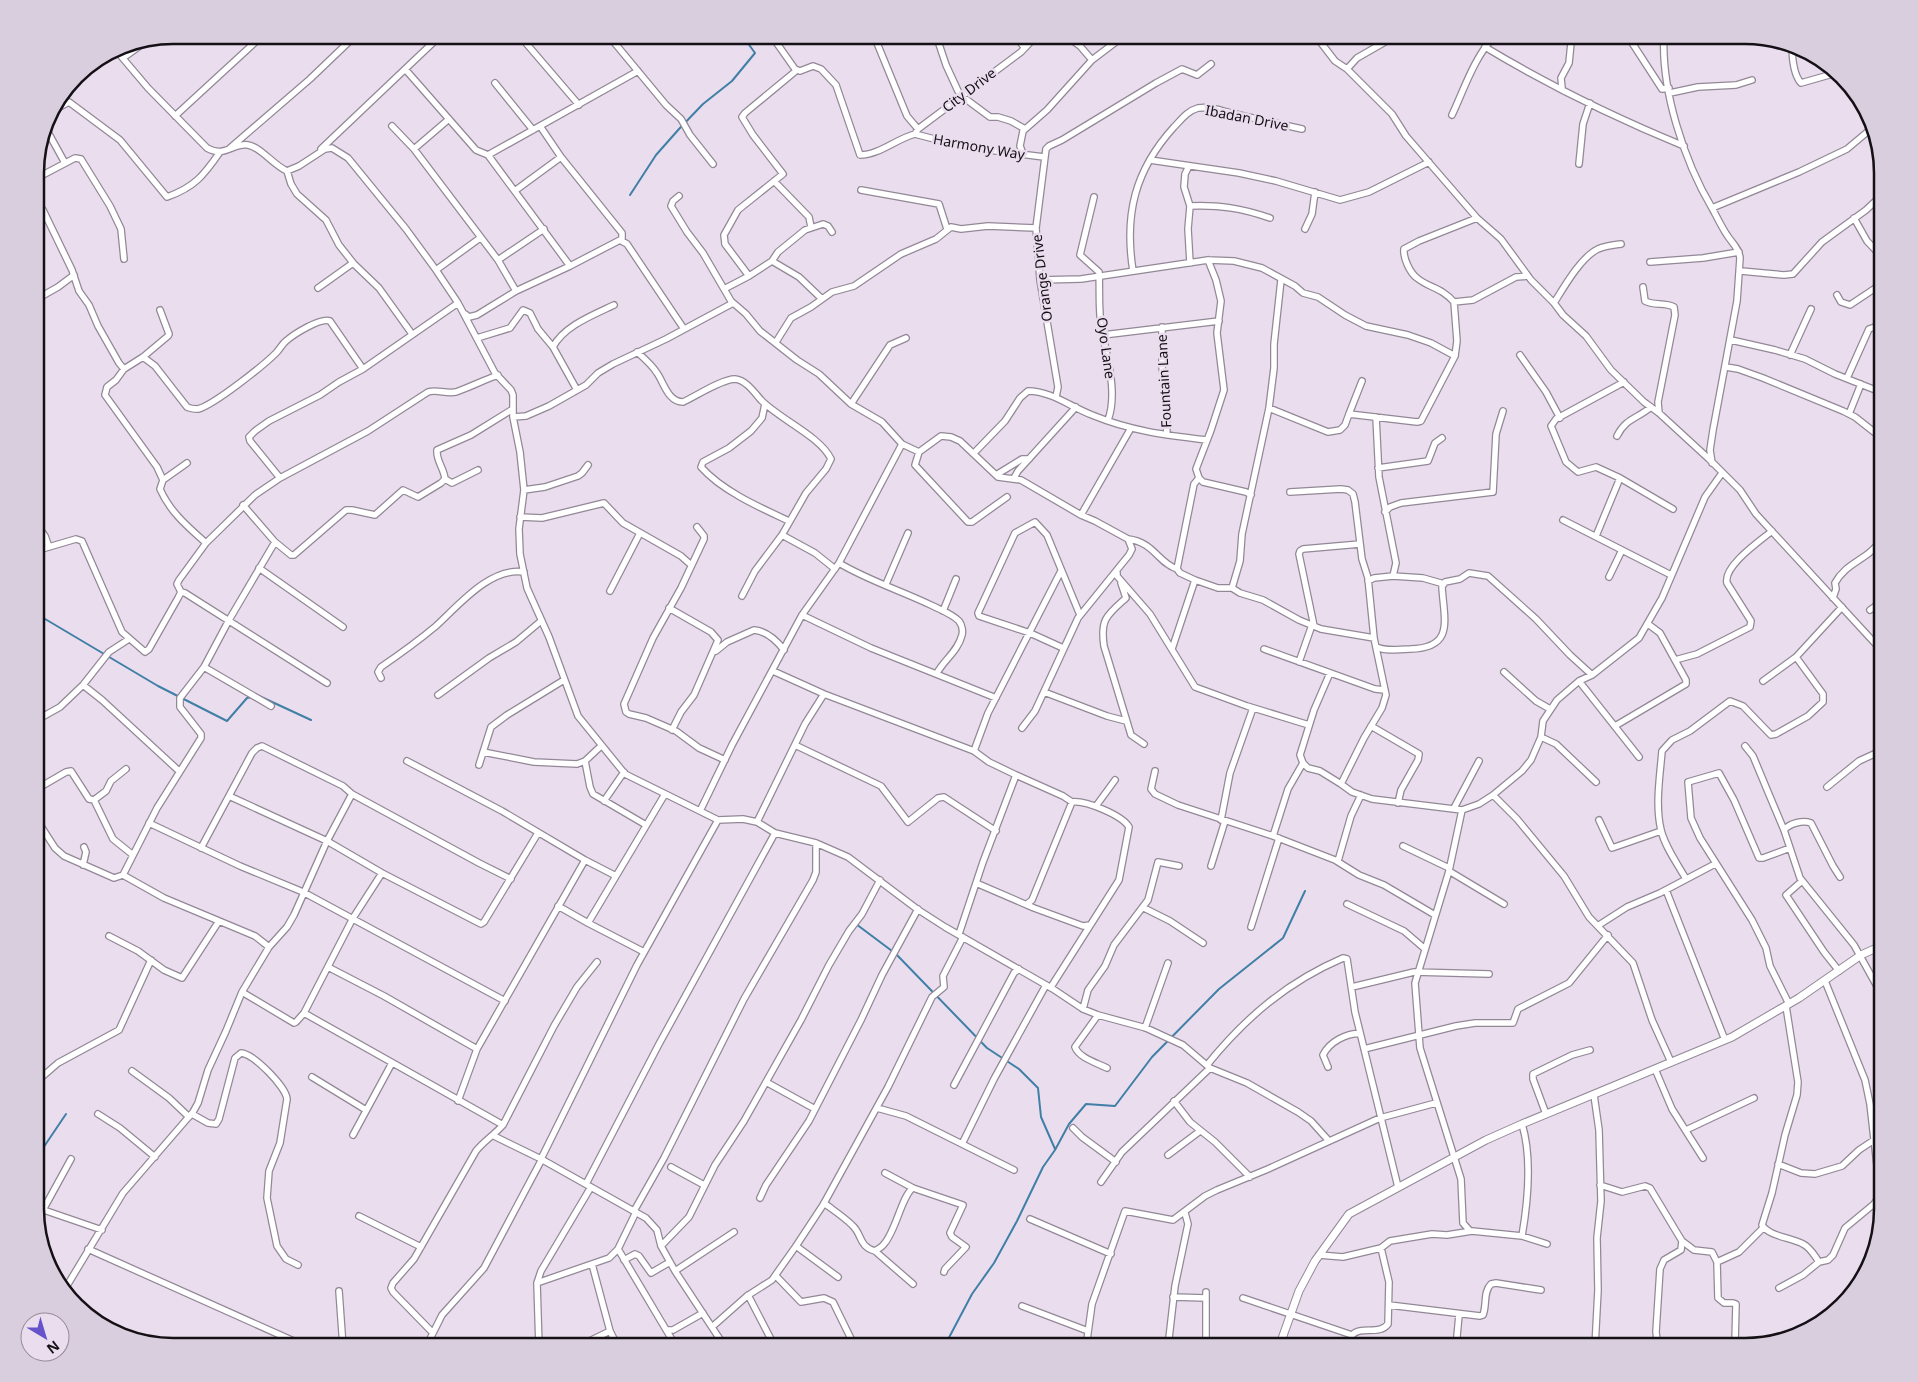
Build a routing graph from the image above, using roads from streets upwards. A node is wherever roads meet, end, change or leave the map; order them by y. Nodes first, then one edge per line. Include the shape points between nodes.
1 (254, 44) edge
2 (347, 44) edge
3 (432, 44) edge
4 (527, 44) edge
5 (616, 44) edge
6 (777, 44) edge
7 (877, 44) edge
8 (939, 44) edge
9 (1022, 44) edge
10 (1029, 44) edge
11 (1077, 44) edge
12 (1113, 44) edge
13 (1322, 44) edge
14 (1381, 44) edge
15 (1488, 44) edge
16 (1571, 44) dead end
17 (1633, 44) edge
18 (1663, 44) edge
19 (1485, 47) junction
20 (1025, 48) junction
21 (134, 50) edge
22 (1792, 53) edge
23 (121, 55) edge
24 (123, 58) junction
25 (1092, 60) junction
26 (1211, 64) dead end
27 (405, 69) junction
28 (1347, 69) junction
29 (796, 70) junction
30 (638, 71) junction
31 (1829, 75) edge
32 (1752, 80) dead end
33 (495, 84) dead end
34 (1562, 88) junction
35 (1669, 91) junction
36 (963, 97) junction
37 (1590, 103) junction
38 (65, 104) edge
39 (579, 105) junction
40 (1452, 115) dead end
41 (175, 116) junction
42 (449, 119) junction
43 (392, 126) dead end
44 (540, 126) junction
45 (1025, 129) junction
46 (533, 130) junction
47 (1302, 130) dead end
48 (917, 132) junction
49 (1867, 132) edge
50 (50, 136) edge
51 (244, 136) junction
52 (247, 145) junction
53 (1684, 146) junction
54 (414, 149) junction
55 (227, 151) junction
56 (320, 151) junction
57 (220, 152) junction
58 (1023, 154) junction
59 (488, 155) junction
60 (561, 157) junction
61 (1044, 157) junction
62 (1150, 160) junction
63 (1429, 162) junction
64 (66, 163) junction
65 (713, 164) dead end
66 (1579, 164) dead end
67 (1189, 166) junction
68 (287, 171) junction
69 (44, 174) edge
70 (774, 181) junction
71 (516, 190) junction
72 (861, 190) dead end
73 (1316, 192) junction
74 (679, 196) dead end
75 (1094, 197) dead end
76 (1874, 202) edge
77 (1190, 206) junction
78 (1712, 208) junction
79 (44, 212) edge
80 (1270, 218) dead end
81 (1477, 218) junction
82 (1854, 218) junction
83 (811, 227) junction
84 (1036, 228) junction
85 (544, 229) junction
86 (947, 229) junction
87 (1305, 229) dead end
88 (832, 232) dead end
89 (480, 238) junction
90 (622, 240) junction
91 (1621, 244) dead end
92 (1874, 248) edge
93 (1739, 252) junction
94 (124, 259) dead end
95 (498, 260) junction
96 (1208, 260) junction
97 (772, 261) junction
98 (1190, 262) junction
99 (1650, 262) dead end
100 (353, 263) junction
101 (570, 266) junction
102 (436, 270) junction
103 (1133, 271) junction
104 (1741, 271) junction
105 (74, 275) junction
106 (749, 276) junction
107 (1099, 276) junction
108 (1528, 276) junction
109 (1040, 280) junction
110 (1281, 280) junction
111 (1643, 287) dead end
112 (318, 288) dead end
113 (724, 289) junction
114 (1874, 289) edge
115 (516, 291) junction
116 (44, 295) edge
117 (1838, 295) dead end
118 (822, 299) junction
119 (1454, 302) junction
120 (458, 303) junction
121 (733, 303) junction
122 (1554, 303) junction
123 (614, 305) dead end
124 (1811, 309) dead end
125 (160, 310) dead end
126 (463, 313) junction
127 (1219, 321) junction
128 (1162, 327) junction
129 (1874, 328) edge
130 (684, 329) junction
131 (412, 334) junction
132 (1103, 335) junction
133 (477, 338) junction
134 (906, 338) dead end
135 (1731, 340) junction
136 (776, 342) junction
137 (552, 347) junction
138 (637, 352) junction
139 (1520, 355) dead end
140 (1790, 355) junction
141 (1454, 356) junction
142 (143, 358) junction
143 (1726, 367) junction
144 (124, 368) junction
145 (363, 369) junction
146 (498, 375) junction
147 (1847, 378) junction
148 (1362, 380) dead end
149 (1624, 382) junction
150 (1861, 384) junction
151 (1874, 389) edge
152 (577, 390) junction
153 (1056, 397) junction
154 (765, 404) junction
155 (851, 404) junction
156 (1076, 407) junction
157 (1651, 407) junction
158 (1269, 408) junction
159 (513, 409) junction
160 (1503, 411) dead end
161 (1659, 413) junction
162 (1349, 414) junction
163 (1849, 414) junction
164 (513, 417) junction
165 (1376, 417) junction
166 (1560, 418) junction
167 (1108, 420) junction
168 (1131, 428) junction
169 (1874, 432) edge
170 (1167, 435) junction
171 (1617, 436) dead end
172 (1442, 438) dead end
173 (1207, 440) junction
174 (902, 444) junction
175 (1710, 450) junction
176 (1701, 451) junction
177 (919, 452) junction
178 (974, 453) junction
179 (1029, 459) junction
180 (187, 463) dead end
181 (1712, 463) junction
182 (588, 464) dead end
183 (1378, 468) junction
184 (478, 470) dead end
185 (1722, 473) junction
186 (996, 475) junction
187 (280, 478) junction
188 (1014, 478) junction
189 (1199, 478) junction
190 (1620, 478) junction
191 (445, 479) junction
192 (163, 480) junction
193 (524, 490) junction
194 (1290, 492) dead end
195 (1251, 495) junction
196 (1007, 497) dead end
197 (243, 505) junction
198 (1673, 509) dead end
199 (1385, 512) junction
200 (1080, 516) junction
201 (520, 517) junction
202 (1563, 520) dead end
203 (789, 521) junction
204 (697, 527) dead end
205 (1772, 531) junction
206 (640, 533) junction
207 (908, 533) dead end
208 (44, 535) edge
209 (782, 535) junction
210 (1596, 536) junction
211 (1128, 539) junction
212 (275, 542) junction
213 (206, 543) junction
214 (1360, 544) junction
215 (49, 547) junction
216 (44, 548) edge
217 (1874, 548) edge
218 (1622, 550) junction
219 (839, 563) junction
220 (690, 564) junction
221 (259, 568) junction
222 (835, 569) junction
223 (1177, 569) junction
224 (1061, 571) junction
225 (524, 572) junction
226 (1671, 575) junction
227 (1118, 576) junction
228 (1393, 576) junction
229 (1609, 577) dead end
230 (956, 579) dead end
231 (1195, 580) junction
232 (1368, 581) junction
233 (886, 584) junction
234 (1444, 584) junction
235 (1232, 588) junction
236 (610, 591) dead end
237 (180, 592) junction
238 (742, 596) dead end
239 (1833, 598) junction
240 (1842, 607) junction
241 (1874, 607) edge
242 (669, 608) junction
243 (1870, 610) dead end
244 (943, 611) junction
245 (802, 615) junction
246 (1080, 615) junction
247 (229, 620) junction
248 (541, 621) junction
249 (1648, 624) junction
250 (1313, 626) junction
251 (343, 627) dead end
252 (1030, 633) junction
253 (1374, 638) junction
254 (129, 639) junction
255 (778, 642) junction
256 (788, 642) junction
257 (1874, 642) edge
258 (1063, 648) junction
259 (1376, 648) junction
260 (1172, 649) junction
261 (1264, 649) dead end
262 (784, 650) junction
263 (1385, 651) junction
264 (714, 652) junction
265 (1378, 655) junction
266 (1796, 657) junction
267 (1675, 660) junction
268 (1299, 662) junction
269 (204, 667) junction
270 (773, 671) junction
271 (1504, 672) dead end
272 (937, 673) junction
273 (1330, 673) junction
274 (1592, 674) junction
275 (381, 678) dead end
276 (564, 680) junction
277 (1580, 681) junction
278 (1763, 681) dead end
279 (326, 683) dead end
280 (83, 685) junction
281 (1385, 690) junction
282 (1044, 692) junction
283 (824, 694) junction
284 (438, 695) dead end
285 (996, 698) junction
286 (271, 706) dead end
287 (1253, 708) junction
288 (1550, 709) junction
289 (44, 716) edge
290 (1126, 721) junction
291 (1309, 725) junction
292 (1371, 726) junction
293 (1615, 726) junction
294 (1022, 728) dead end
295 (672, 730) junction
296 (1541, 737) junction
297 (1144, 744) dead end
298 (795, 745) junction
299 (601, 746) junction
300 (1745, 746) dead end
301 (974, 751) junction
302 (482, 752) junction
303 (1874, 754) edge
304 (1639, 757) dead end
305 (725, 760) junction
306 (407, 761) dead end
307 (585, 761) junction
308 (1479, 761) dead end
309 (1303, 763) junction
310 (480, 765) dead end
311 (126, 769) dead end
312 (180, 771) junction
313 (1155, 771) dead end
314 (624, 772) junction
315 (1016, 775) junction
316 (1115, 780) dead end
317 (1596, 782) dead end
318 (1341, 784) junction
319 (44, 785) edge
320 (1827, 787) dead end
321 (352, 794) junction
322 (665, 794) junction
323 (1360, 795) junction
324 (1493, 795) junction
325 (229, 796) junction
326 (94, 800) junction
327 (604, 801) junction
328 (1072, 802) junction
329 (1398, 803) junction
330 (1096, 806) junction
331 (1454, 808) junction
332 (1462, 810) junction
333 (700, 811) junction
334 (718, 820) junction
335 (1223, 820) junction
336 (1599, 820) dead end
337 (756, 822) junction
338 (149, 823) junction
339 (646, 825) junction
340 (1784, 830) junction
341 (44, 831) edge
342 (996, 831) junction
343 (1661, 831) junction
344 (538, 833) junction
345 (775, 833) junction
346 (1276, 837) junction
347 (327, 841) junction
348 (816, 843) junction
349 (1403, 846) dead end
350 (84, 847) dead end
351 (201, 848) junction
352 (1790, 848) junction
353 (133, 855) junction
354 (585, 860) junction
355 (1338, 861) junction
356 (1715, 864) junction
357 (83, 865) junction
358 (1179, 866) dead end
359 (1210, 866) dead end
360 (1449, 870) junction
361 (382, 873) junction
362 (123, 875) junction
363 (616, 876) junction
364 (1840, 877) dead end
365 (511, 879) junction
366 (1686, 879) junction
367 (880, 880) junction
368 (1802, 881) junction
369 (976, 883) junction
370 (1666, 890) junction
371 (303, 892) junction
372 (1029, 902) junction
373 (1347, 904) dead end
374 (1504, 904) dead end
375 (558, 906) junction
376 (1144, 908) junction
377 (918, 909) junction
378 (1435, 915) junction
379 (353, 918) junction
380 (219, 921) junction
381 (588, 923) junction
382 (1599, 925) junction
383 (1086, 927) junction
384 (1251, 927) dead end
385 (961, 935) junction
386 (1608, 935) junction
387 (109, 936) dead end
388 (1203, 944) dead end
389 (269, 947) junction
390 (1425, 949) junction
391 (1874, 949) edge
392 (644, 952) junction
393 (1861, 955) junction
394 (151, 960) junction
395 (597, 962) dead end
396 (1168, 963) dead end
397 (328, 967) junction
398 (1016, 969) junction
399 (1839, 971) junction
400 (1418, 972) junction
401 (1489, 974) dead end
402 (1874, 979) edge
403 (1825, 981) junction
404 (1048, 986) junction
405 (1352, 987) junction
406 (242, 992) junction
407 (505, 1001) junction
408 (1788, 1005) junction
409 (1083, 1009) junction
410 (304, 1013) junction
411 (1098, 1015) junction
412 (1145, 1028) junction
413 (1360, 1033) junction
414 (1419, 1035) junction
415 (1726, 1040) junction
416 (477, 1049) junction
417 (1364, 1050) junction
418 (1590, 1050) dead end
419 (1671, 1062) junction
420 (392, 1063) junction
421 (1209, 1067) junction
422 (1328, 1067) dead end
423 (1107, 1068) dead end
424 (1655, 1069) junction
425 (132, 1072) dead end
426 (44, 1075) edge
427 (312, 1077) dead end
428 (766, 1082) junction
429 (954, 1085) dead end
430 (1594, 1095) junction
431 (1754, 1098) dead end
432 (458, 1101) junction
433 (1174, 1101) junction
434 (1436, 1103) junction
435 (877, 1108) junction
436 (815, 1109) junction
437 (366, 1110) junction
438 (98, 1114) dead end
439 (1546, 1114) junction
440 (191, 1115) junction
441 (1380, 1118) junction
442 (1522, 1124) junction
443 (502, 1125) junction
444 (1073, 1128) dead end
445 (1686, 1130) junction
446 (1200, 1131) junction
447 (353, 1135) dead end
448 (494, 1136) junction
449 (1874, 1140) joint
450 (1329, 1141) junction
451 (962, 1144) junction
452 (1168, 1155) dead end
453 (155, 1157) junction
454 (1453, 1158) junction
455 (1703, 1158) dead end
456 (71, 1159) dead end
457 (541, 1159) junction
458 (1116, 1162) junction
459 (1778, 1164) junction
460 (671, 1166) dead end
461 (1014, 1170) dead end
462 (885, 1173) dead end
463 (1250, 1177) junction
464 (1101, 1182) dead end
465 (1600, 1184) junction
466 (704, 1185) junction
467 (588, 1186) junction
468 (1398, 1187) junction
469 (913, 1188) junction
470 (760, 1198) dead end
471 (1874, 1202) edge
472 (824, 1203) junction
473 (44, 1208) edge
474 (44, 1210) edge
475 (635, 1212) junction
476 (1185, 1212) junction
477 (359, 1216) dead end
478 (1030, 1219) dead end
479 (1463, 1223) junction
480 (1763, 1228) junction
481 (102, 1230) junction
482 (1470, 1231) junction
483 (734, 1232) dead end
484 (1453, 1234) junction
485 (1522, 1236) junction
486 (1682, 1241) junction
487 (1547, 1244) dead end
488 (661, 1246) junction
489 (796, 1246) junction
490 (421, 1248) junction
491 (1381, 1248) junction
492 (88, 1249) junction
493 (618, 1249) junction
494 (875, 1251) junction
495 (1111, 1254) junction
496 (1319, 1256) junction
497 (624, 1260) junction
498 (670, 1262) junction
499 (1717, 1262) junction
500 (1819, 1262) junction
501 (592, 1264) junction
502 (298, 1265) dead end
503 (675, 1271) junction
504 (944, 1272) dead end
505 (776, 1276) junction
506 (838, 1277) dead end
507 (537, 1283) junction
508 (68, 1284) edge
509 (913, 1284) dead end
510 (1780, 1288) dead end
511 (1541, 1290) dead end
512 (339, 1291) dead end
513 (748, 1295) junction
514 (1173, 1297) junction
515 (1244, 1298) dead end
516 (1389, 1304) junction
517 (1022, 1306) dead end
518 (703, 1312) junction
519 (1290, 1313) junction
520 (1459, 1315) junction
521 (712, 1327) junction
522 (667, 1330) junction
523 (610, 1331) junction
524 (1088, 1331) junction
525 (432, 1332) junction
526 (1352, 1335) joint
527 (287, 1338) edge
528 (342, 1338) edge
529 (430, 1338) edge
530 (539, 1338) edge
531 (596, 1338) edge
532 (614, 1338) edge
533 (671, 1338) dead end
534 (719, 1338) edge
535 (770, 1338) edge
536 (851, 1338) edge
537 (1087, 1338) edge
538 (1169, 1338) edge
539 (1206, 1338) edge
540 (1283, 1338) edge
541 (1457, 1338) edge
542 (1595, 1338) edge
543 (1657, 1338) edge
544 (1735, 1338) edge

1 - 41 street
2 - 51 street
3 - 27 street
4 - 39 street
5 - 30 street
6 - 29 street
7 - 48 street via 907,116
8 - 36 street
9 - 20 street
10 - 20 street, City Drive
11 - 25 street
12 - 25 street
13 - 28 street via 1335,61
14 - 28 street via 1357,58
15 - 19 street
16 - 34 street via 1569,63 1561,78
17 - 35 street via 1662,89
18 - 35 street
19 - 34 street
19 - 40 street
20 - 36 street, City Drive
21 - 24 street
22 - 31 street via 1801,83
23 - 24 street
24 - 41 street
25 - 45 street via 1047,110
26 - 61 street via 1200,74 1182,69 1156,83 1050,146
27 - 42 street
27 - 56 street
28 - 63 street via 1392,114
29 - 48 street, City Drive via 813,66 821,69 836,85 860,155 874,153
29 - 70 street via 742,118 752,136 783,174
30 - 39 street
30 - 65 street via 681,119
32 - 35 street via 1736,85
33 - 46 street
34 - 37 street
35 - 53 street via 1676,127
36 - 45 street via 990,117 998,117
36 - 48 street, City Drive
37 - 53 street
37 - 66 street via 1583,124
38 - 57 street via 70,102 120,140 167,197 202,178
39 - 44 street
41 - 57 street via 207,148
42 - 54 street
42 - 59 street via 476,150
43 - 54 street
44 - 46 street
44 - 60 street
45 - 58 street via 1020,146
46 - 59 street
47 - 62 street, Ibadan Drive via 1217,109 1200,108 1187,114 1163,139
48 - 58 street, Harmony Way via 965,147
49 - 78 street via 1842,152
50 - 64 street
51 - 52 street
51 - 55 street
52 - 55 street
52 - 68 street via 257,148
53 - 78 street
54 - 89 street
55 - 57 street
56 - 68 street
56 - 102 street via 332,148 348,158
58 - 61 street, Harmony Way
59 - 71 street
60 - 71 street
60 - 90 street via 622,233
61 - 84 street, Orange Drive
62 - 67 street
62 - 103 street, Ibadan Drive via 1130,212
63 - 73 street via 1369,192 1346,199
63 - 81 street
64 - 69 street
64 - 94 street via 77,157 81,159 110,206 121,229
67 - 73 street via 1239,173
67 - 77 street via 1184,187
68 - 100 street via 297,194 326,220 335,240
70 - 83 street via 809,217
70 - 106 street via 738,210 724,235 726,244
71 - 85 street
72 - 86 street via 940,204
73 - 87 street via 1310,222
74 - 113 street via 672,206
75 - 107 street via 1080,254 1098,271
76 - 82 street
77 - 80 street via 1224,206
77 - 98 street
78 - 93 street
79 - 105 street
81 - 108 street via 1501,239
81 - 119 street via 1404,249 1412,274 1435,286
82 - 92 street
82 - 104 street via 1822,242 1793,274
83 - 88 street via 823,224
83 - 97 street via 778,252
84 - 86 street via 988,226
84 - 109 street, Orange Drive
85 - 95 street
85 - 101 street
86 - 118 street via 936,239 901,254 854,286 838,289
89 - 95 street
89 - 102 street
90 - 101 street
90 - 130 street
91 - 122 street via 1599,248 1587,258
93 - 99 street
93 - 104 street
95 - 115 street
96 - 98 street
96 - 110 street via 1254,265
96 - 127 street via 1221,301
97 - 106 street
97 - 118 street via 799,277
98 - 103 street
100 - 112 street
100 - 131 street via 378,288
101 - 115 street
102 - 120 street
103 - 107 street
104 - 135 street
105 - 116 street
105 - 144 street via 79,291
106 - 113 street
107 - 109 street
107 - 132 street, Oyo Lane
108 - 119 street via 1516,277 1473,300
108 - 122 street
109 - 153 street, Orange Drive via 1058,387
110 - 141 street via 1303,294 1318,297 1352,320 1431,343
110 - 158 street
111 - 161 street via 1645,301 1669,304 1674,307 1676,315 1658,402
113 - 121 street
114 - 117 street via 1850,305 1841,302
115 - 126 street via 477,315 469,317
118 - 136 street via 791,318
119 - 141 street via 1457,341
120 - 126 street
120 - 131 street
121 - 130 street
121 - 136 street via 760,331
122 - 149 street via 1586,336 1610,370
123 - 137 street via 584,320 558,338
124 - 140 street
125 - 142 street via 169,334
126 - 133 street
127 - 128 street
127 - 173 street via 1224,390
128 - 132 street
128 - 170 street, Fountain Lane
129 - 147 street via 1869,330
130 - 138 street
131 - 145 street
132 - 167 street, Oyo Lane via 1112,394
133 - 137 street via 510,328 523,310 530,313
133 - 146 street
134 - 155 street via 890,345
135 - 140 street
135 - 143 street
136 - 155 street via 819,374
137 - 152 street
138 - 152 street via 606,368
138 - 154 street via 657,372 678,402 724,381 736,379 745,383
139 - 166 street
140 - 147 street
141 - 165 street via 1421,421
142 - 144 street
142 - 145 street via 155,366 191,409 207,405 257,369 285,341 323,320 330,321
143 - 163 street via 1771,381
143 - 175 street
144 - 192 street via 107,387 105,395
145 - 187 street via 251,434 250,441
146 - 159 street via 511,390
146 - 187 street via 456,392 428,392 368,431
147 - 150 street
148 - 162 street
149 - 157 street
149 - 166 street
150 - 151 street
150 - 163 street
152 - 164 street via 537,412
153 - 156 street
153 - 178 street via 1033,391 1023,394 1005,421
154 - 203 street via 824,448 831,458
154 - 203 street via 762,418 751,431 703,462 701,467 756,506
155 - 174 street via 882,422
156 - 167 street
156 - 179 street
157 - 161 street
157 - 171 street via 1627,422
158 - 162 street via 1328,432 1340,430
158 - 195 street
159 - 164 street
159 - 191 street via 471,435 437,450
160 - 199 street via 1496,434 1493,492 1401,503
161 - 176 street
162 - 165 street
163 - 169 street
164 - 193 street
165 - 183 street
166 - 190 street via 1551,426 1566,462 1578,472 1596,467
167 - 168 street
168 - 170 street
168 - 200 street
170 - 173 street
172 - 183 street via 1436,443 1428,461
173 - 189 street via 1196,469
174 - 177 street
174 - 219 street
175 - 176 street
175 - 181 street
176 - 181 street
177 - 178 street via 945,436
177 - 196 street via 914,464 968,522
178 - 186 street
179 - 186 street via 1022,459
179 - 188 street
180 - 192 street
181 - 185 street
182 - 193 street via 578,476
183 - 199 street
184 - 191 street via 454,483
185 - 205 street via 1740,490
185 - 226 street via 1705,497
186 - 188 street
187 - 197 street
188 - 200 street
189 - 195 street via 1207,484
189 - 223 street via 1194,484
190 - 198 street
190 - 210 street
191 - 212 street via 418,497 403,490 375,516 346,510 294,554
192 - 213 street via 160,489 164,500 177,517
193 - 201 street
194 - 214 street via 1348,490 1354,498
195 - 235 street
197 - 212 street
197 - 213 street
199 - 228 street via 1396,563
200 - 211 street
201 - 206 street via 542,518 604,503 620,520
201 - 225 street via 520,554
202 - 210 street
203 - 209 street
204 - 220 street via 704,536
205 - 239 street
205 - 267 street via 1743,555 1726,578 1751,621 1750,627 1697,654
206 - 220 street
206 - 236 street
207 - 233 street
208 - 215 street
209 - 222 street via 815,553
209 - 238 street
210 - 218 street
211 - 223 street via 1146,544
211 - 227 street via 1132,549
212 - 221 street
213 - 237 street via 179,580
214 - 232 street
214 - 250 street via 1300,551
215 - 216 street
215 - 254 street via 76,539 82,541 122,632
217 - 239 street via 1839,576
218 - 226 street
218 - 229 street
219 - 222 street
219 - 233 street via 853,572
220 - 242 street
221 - 247 street
221 - 251 street
222 - 245 street
223 - 231 street
224 - 246 street
224 - 252 street
224 - 252 street via 1048,535 1035,522 1016,533 978,613
225 - 248 street via 528,592
225 - 275 street via 502,574 462,600 436,626 381,667 378,672
226 - 249 street
227 - 246 street
227 - 260 street via 1150,614
227 - 290 street via 1126,598 1106,617 1102,634
228 - 232 street
228 - 234 street via 1424,578
230 - 244 street
231 - 235 street via 1218,588
231 - 260 street
232 - 253 street
233 - 244 street
234 - 263 street via 1445,620 1439,640 1420,649
234 - 274 street via 1469,573 1488,576
235 - 250 street
237 - 247 street
237 - 254 street via 148,650 145,652
239 - 240 street
240 - 257 street
240 - 266 street
241 - 243 street
242 - 264 street via 714,635 718,640
242 - 295 street via 624,704 629,714
244 - 272 street via 960,622 962,635
245 - 256 street
245 - 272 street via 872,648
246 - 258 street
247 - 269 street
247 - 279 street
248 - 276 street
248 - 284 street
249 - 267 street via 1660,633
249 - 274 street via 1639,638
250 - 253 street
250 - 268 street
252 - 258 street
252 - 285 street
253 - 259 street
254 - 280 street via 109,652
255 - 256 street
255 - 262 street
255 - 264 street via 754,630
256 - 262 street
258 - 282 street
259 - 263 street
259 - 265 street
260 - 287 street via 1194,687
261 - 268 street
262 - 270 street
263 - 265 street
264 - 295 street via 694,695
265 - 281 street
266 - 278 street
266 - 343 street via 1823,694 1823,702 1808,716 1771,735 1743,706 1730,701 1698,726 1672,740 1662,751 1658,811
267 - 293 street via 1686,680 1684,686
268 - 273 street
269 - 286 street
269 - 312 street via 179,702 201,734
270 - 283 street
270 - 305 street
271 - 288 street via 1536,701
272 - 285 street
273 - 281 street
273 - 291 street
274 - 277 street
276 - 299 street via 578,716
276 - 302 street via 495,723 489,730
277 - 288 street
277 - 293 street
280 - 289 street via 60,707
280 - 312 street
281 - 292 street via 1385,701
282 - 290 street
282 - 294 street
283 - 298 street
283 - 301 street
285 - 301 street
287 - 291 street
287 - 335 street via 1230,773
288 - 296 street via 1543,722
290 - 297 street via 1131,736
291 - 309 street via 1300,755
292 - 318 street
292 - 329 street via 1419,754
293 - 304 street
295 - 305 street
296 - 317 street via 1556,744
296 - 324 street via 1522,771
298 - 337 street
298 - 342 street via 881,786 908,822 938,798 944,797
299 - 307 street
299 - 314 street
300 - 340 street via 1753,756
301 - 315 street
302 - 307 street via 534,762 575,764
302 - 310 street
303 - 320 street via 1859,761
305 - 333 street
306 - 344 street
307 - 327 street via 591,791
308 - 331 street
309 - 318 street
309 - 346 street via 1288,789
311 - 326 street
312 - 338 street
313 - 335 street via 1150,786 1155,794 1178,806
314 - 322 street
314 - 327 street
315 - 328 street
315 - 342 street
316 - 330 street
318 - 323 street
319 - 326 street via 69,771 73,772 89,799
321 - 325 street via 343,786 262,746 252,753
321 - 347 street
321 - 365 street
322 - 333 street
322 - 339 street
323 - 329 street
323 - 355 street
324 - 332 street
324 - 382 street via 1564,876 1589,917
325 - 347 street
325 - 351 street
326 - 353 street via 113,839
327 - 339 street
328 - 330 street
328 - 372 street
329 - 331 street
330 - 383 street via 1128,824 1130,830 1119,880
331 - 332 street
332 - 360 street
333 - 334 street
334 - 337 street
334 - 392 street
335 - 346 street
335 - 359 street
336 - 343 street via 1612,848
337 - 345 street
338 - 351 street
338 - 353 street
339 - 363 street
340 - 352 street
340 - 364 street via 1790,824 1811,823
341 - 357 street via 64,856
342 - 369 street
343 - 366 street
344 - 354 street
344 - 365 street
345 - 348 street
345 - 467 street via 659,1044
346 - 355 street
346 - 384 street
347 - 361 street
347 - 371 street
348 - 367 street via 848,856
348 - 475 street via 813,880 744,999
349 - 360 street
350 - 357 street
351 - 371 street
352 - 356 street via 1759,858 1722,776 1715,774 1690,781 1687,787 1691,818
352 - 368 street
353 - 362 street
354 - 363 street
354 - 375 street
355 - 378 street
356 - 366 street
356 - 408 street via 1752,920
357 - 362 street via 114,878
358 - 376 street via 1158,862
360 - 374 street
360 - 378 street
361 - 365 street via 481,924
361 - 379 street
362 - 380 street via 164,898
363 - 381 street
366 - 370 street
367 - 377 street
367 - 428 street via 829,965
368 - 393 street
368 - 399 street via 1786,895
369 - 372 street
369 - 385 street
370 - 382 street via 1627,907
370 - 415 street
371 - 379 street
371 - 389 street via 287,927
372 - 383 street via 1034,908
373 - 390 street via 1404,931
375 - 381 street
375 - 407 street
376 - 388 street
376 - 409 street via 1114,945 1105,966 1088,990
377 - 385 street
377 - 436 street
378 - 390 street
379 - 397 street
379 - 407 street
380 - 389 street via 255,936
380 - 394 street via 182,978
381 - 392 street
382 - 386 street
383 - 404 street
385 - 398 street
385 - 435 street via 943,976 943,990 932,997
386 - 414 street via 1569,983 1518,1009 1513,1023 1475,1023
386 - 419 street via 1633,963 1652,1020
387 - 394 street
389 - 406 street
390 - 400 street
391 - 393 street
392 - 457 street
393 - 399 street
393 - 402 street
394 - 426 street via 119,1030 58,1063
395 - 443 street via 554,1026
396 - 412 street
397 - 410 street
397 - 416 street
398 - 404 street
398 - 429 street
399 - 403 street
400 - 401 street
400 - 405 street
400 - 414 street via 1415,983
403 - 408 street
403 - 449 street via 1865,1080
404 - 409 street
404 - 451 street via 994,1079
405 - 413 street
405 - 421 street via 1347,959 1316,969 1248,1019
406 - 410 street via 294,1023
406 - 440 street
407 - 416 street
408 - 415 street
408 - 459 street via 1798,1082
409 - 411 street
410 - 420 street
411 - 412 street
411 - 423 street via 1075,1047 1083,1056
412 - 421 street via 1182,1045
413 - 417 street
413 - 422 street via 1347,1034 1328,1047 1323,1055
414 - 417 street
414 - 434 street via 1423,1063
415 - 419 street
416 - 432 street
417 - 441 street
418 - 439 street via 1533,1074
419 - 424 street
420 - 432 street
420 - 437 street
421 - 433 street
421 - 450 street via 1298,1112
424 - 430 street
424 - 445 street via 1672,1109
425 - 440 street
427 - 437 street
428 - 436 street
428 - 466 street
430 - 439 street
430 - 465 street via 1599,1130
431 - 445 street
432 - 443 street
433 - 446 street
433 - 458 street via 1122,1152
434 - 441 street
434 - 454 street
435 - 451 street via 906,1116
435 - 472 street
436 - 470 street
437 - 447 street
438 - 453 street
439 - 442 street
440 - 453 street
440 - 502 street via 208,1124 216,1124 235,1058 241,1054 248,1054 286,1092 280,1143 269,1171 267,1198 277,1246 286,1259
441 - 450 street
441 - 468 street
442 - 454 street
442 - 485 street via 1526,1143 1527,1208
443 - 448 street
444 - 458 street
445 - 455 street
446 - 452 street
446 - 463 street
448 - 457 street
448 - 490 street via 476,1151
449 - 459 street via 1842,1166 1815,1174 1801,1173
450 - 463 street
451 - 461 street
453 - 481 street via 123,1193
454 - 468 street
454 - 479 street via 1461,1179
456 - 473 street
457 - 467 street
457 - 525 street via 484,1268 442,1315
458 - 464 street
459 - 480 street via 1762,1221
460 - 466 street
462 - 469 street
463 - 476 street via 1205,1196
465 - 486 street via 1622,1192 1645,1186 1650,1188
465 - 542 street
466 - 488 street via 689,1217
467 - 475 street
467 - 507 street
468 - 496 street via 1349,1214
469 - 494 street via 907,1194 884,1244
469 - 504 street via 963,1205 950,1236 966,1247
471 - 500 street via 1845,1228 1833,1255
472 - 489 street
472 - 494 street via 851,1224 868,1249
474 - 481 street
475 - 488 street via 651,1223
475 - 493 street
476 - 495 street via 1167,1220 1126,1210
476 - 514 street via 1187,1232
477 - 490 street
478 - 495 street
479 - 482 street
479 - 484 street
480 - 499 street via 1739,1252
480 - 500 street via 1803,1244
481 - 492 street
482 - 484 street
482 - 485 street
483 - 503 street
484 - 491 street via 1390,1241
485 - 487 street
486 - 499 street via 1694,1250 1712,1252
486 - 543 street via 1682,1250 1664,1260 1660,1269
488 - 498 street
489 - 505 street
489 - 506 street
490 - 525 street via 391,1288
491 - 496 street via 1343,1257
491 - 516 street via 1389,1282
492 - 508 street
492 - 527 street
493 - 497 street
493 - 501 street via 609,1258
494 - 509 street
495 - 524 street via 1092,1304
496 - 519 street
497 - 498 street via 635,1254 651,1273
497 - 522 street
498 - 503 street
499 - 544 street via 1718,1298 1724,1303 1733,1302 1736,1308
500 - 510 street
501 - 507 street
501 - 523 street
503 - 518 street
505 - 513 street
505 - 536 street via 801,1302 824,1298 833,1302
507 - 530 street
511 - 520 street via 1491,1284 1487,1289 1483,1316
512 - 528 street
513 - 521 street
513 - 535 street
514 - 538 street
514 - 539 street via 1206,1295
515 - 519 street
516 - 520 street
516 - 526 street via 1386,1327 1357,1331
517 - 524 street
518 - 521 street
518 - 522 street via 673,1330
519 - 526 street
519 - 540 street
520 - 541 street
521 - 534 street
522 - 533 street
523 - 531 street
523 - 532 street
524 - 537 street
525 - 529 street

